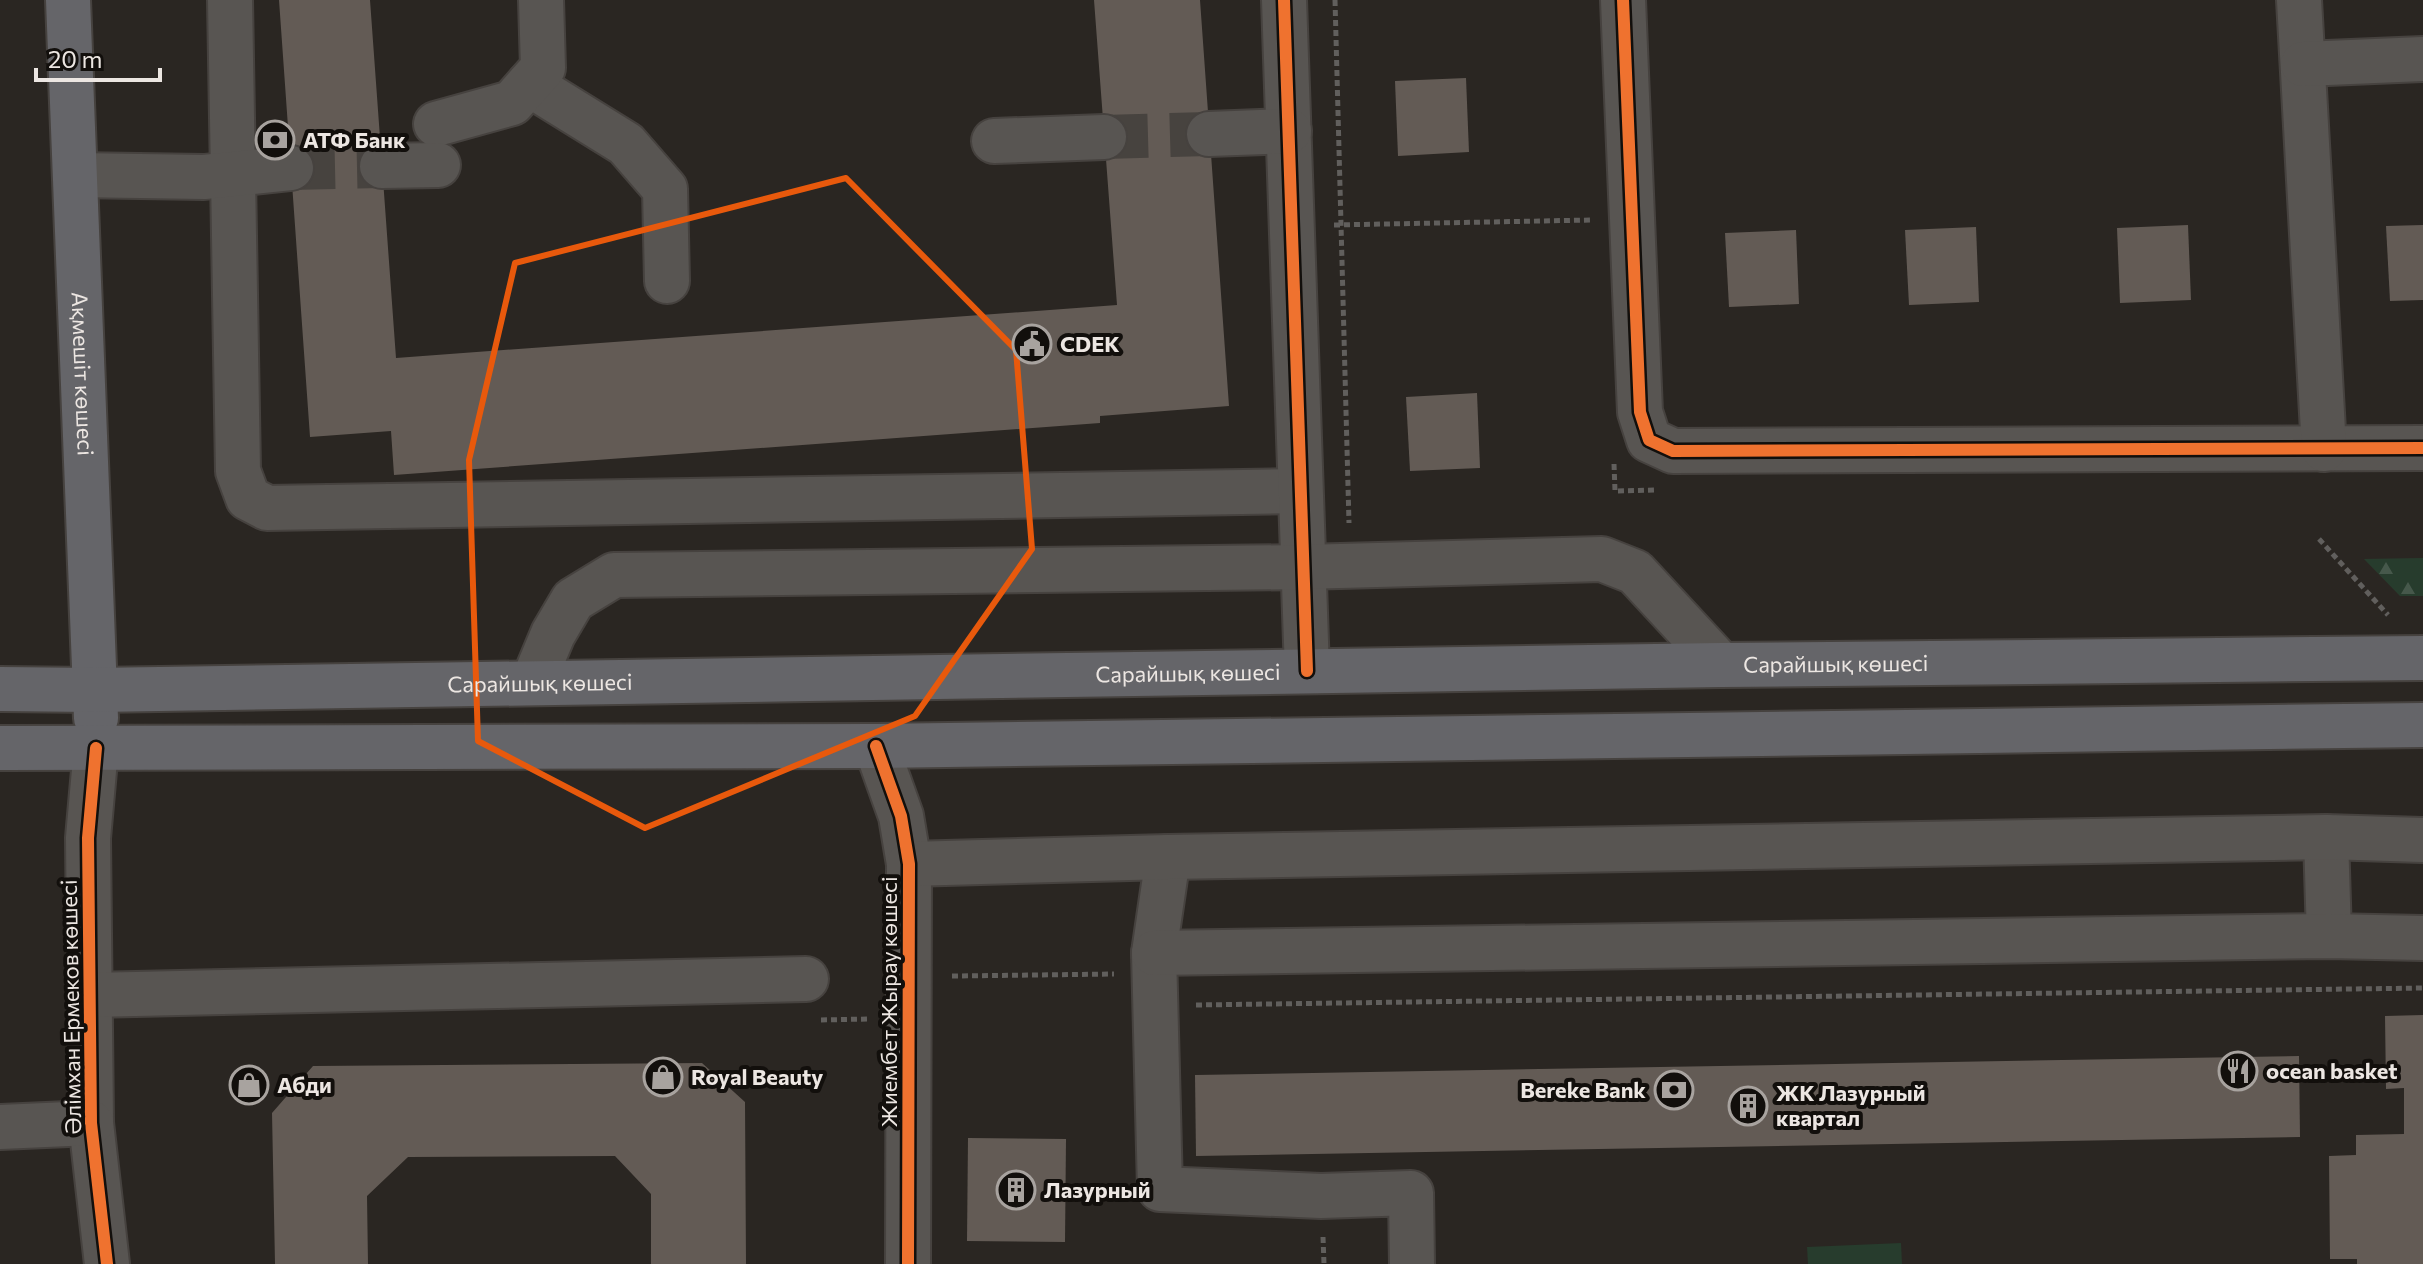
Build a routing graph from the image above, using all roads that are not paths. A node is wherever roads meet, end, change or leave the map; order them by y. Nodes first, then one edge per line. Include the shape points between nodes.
1 (68, 0) edge
2 (230, 0) edge
3 (541, 0) edge
4 (1284, 0) edge
5 (1623, 0) edge
6 (2299, 0) edge
7 (2423, 59) edge
8 (2303, 64) junction
9 (529, 84) junction
10 (1289, 131) junction
11 (1209, 134) tunnel mouth
12 (1104, 137) tunnel mouth
13 (994, 141) dead end
14 (382, 166) tunnel mouth
15 (291, 168) tunnel mouth
16 (75, 175) junction
17 (234, 175) junction
18 (667, 281) dead end
19 (2423, 448) edge
20 (2324, 449) junction
21 (1300, 491) junction
22 (1303, 567) junction
23 (2423, 658) edge
24 (1721, 665) junction
25 (1307, 671) junction
26 (533, 682) junction
27 (0, 689) edge
28 (95, 690) junction
29 (2423, 711) edge
30 (2423, 725) edge
31 (2063, 730) junction
32 (876, 746) junction
33 (0, 748) edge
34 (96, 748) junction
35 (2326, 837) junction
36 (2423, 840) edge
37 (1168, 857) junction
38 (909, 864) junction
39 (2329, 936) junction
40 (2423, 938) edge
41 (1154, 978) junction
42 (806, 979) dead end
43 (91, 995) junction
44 (91, 1123) junction
45 (0, 1127) edge
46 (107, 1264) edge
47 (908, 1264) edge
48 (1412, 1264) edge

1 - 16 main road, Ақмешіт көшесі
2 - 17 street
3 - 9 street via 543,68
4 - 10 street
5 - 20 street via 1640,412 1649,440 1673,451
6 - 8 street
7 - 8 street
8 - 20 street
9 - 14 street via 512,103 437,145
9 - 18 street via 626,144 665,189
10 - 11 street
10 - 21 street
12 - 13 street
15 - 17 street
16 - 17 street
16 - 28 main road, Ақмешіт көшесі
17 - 21 street via 238,471 248,498 267,508
19 - 20 street
21 - 22 street
22 - 24 street via 1602,559 1635,572
22 - 25 street
22 - 26 street via 614,575 573,600
23 - 24 main road, Сарайшық көшесі
24 - 25 main road, Сарайшық көшесі
25 - 26 main road, Сарайшық көшесі
26 - 28 main road, Сарайшық көшесі
27 - 28 main road, Сарайшық көшесі
28 - 34 main road, Ақмешіт көшесі
29 - 31 main road via 2137,706
30 - 31 main road
31 - 32 main road
32 - 34 main road
32 - 38 street, Жиембет Жырау көшесі via 901,816
33 - 34 main road
34 - 43 street, Әлімхан Ермеков көшесі via 88,838
35 - 36 street
35 - 37 street
35 - 39 street
37 - 38 street
37 - 41 street
38 - 47 street, Жиембет Жырау көшесі
39 - 40 street
39 - 41 street
41 - 48 street via 1160,1189 1321,1196 1411,1193
42 - 43 street
43 - 44 street, Әлімхан Ермеков көшесі
44 - 45 street
44 - 46 street, Әлімхан Ермеков көшесі

